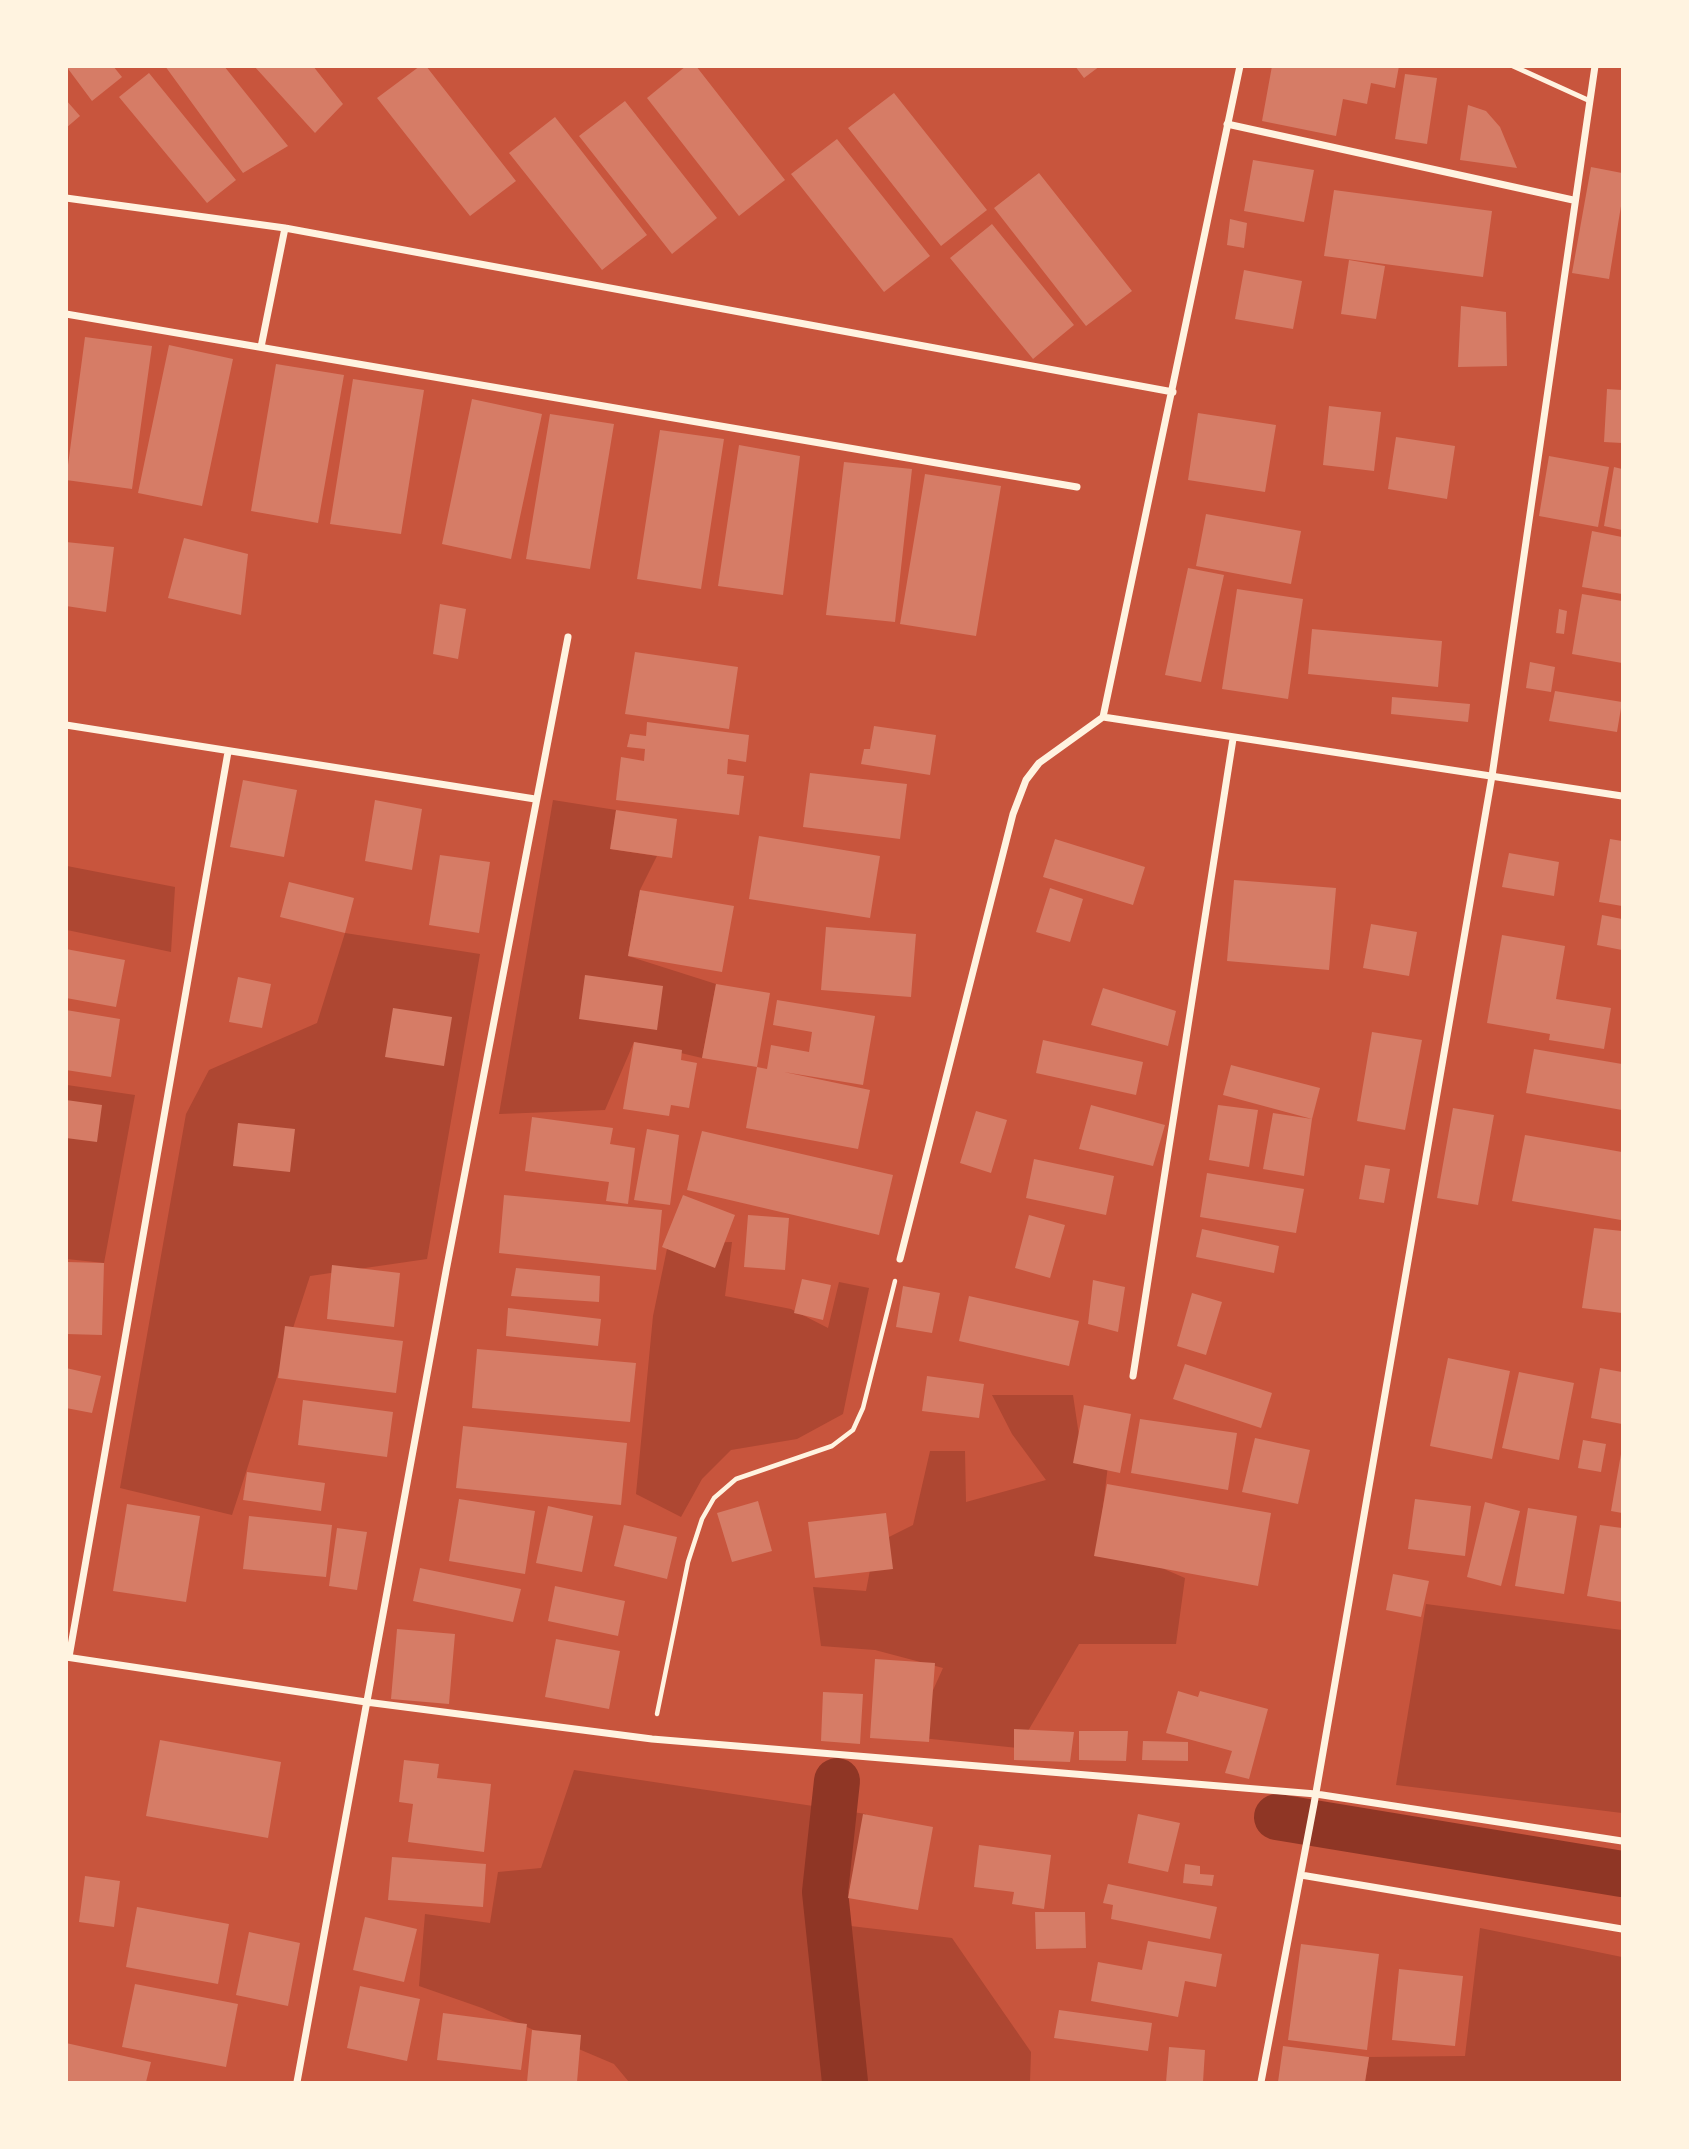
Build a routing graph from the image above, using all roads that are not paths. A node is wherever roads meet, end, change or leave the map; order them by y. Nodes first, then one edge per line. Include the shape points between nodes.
1 (1240, 66) edge
2 (1513, 66) edge
3 (1595, 66) edge
4 (1590, 100) junction
5 (1227, 124) junction
6 (66, 198) edge
7 (1573, 200) junction
8 (285, 228) junction
9 (66, 314) edge
10 (261, 347) junction
11 (1172, 392) junction
12 (1077, 487) dead end
13 (568, 637) dead end
14 (1103, 717) junction
15 (66, 725) edge
16 (1233, 739) junction
17 (228, 752) junction
18 (1492, 776) junction
19 (1622, 796) edge
20 (535, 799) junction
21 (900, 1259) road end
22 (1133, 1376) dead end
23 (68, 1657) edge
24 (366, 1702) junction
25 (1316, 1794) junction
26 (1622, 1841) edge
27 (1301, 1875) junction
28 (1622, 1929) edge
29 (297, 2082) edge
30 (1261, 2082) edge

1 - 5 street
2 - 4 lane
3 - 4 street
4 - 7 street
5 - 7 street
5 - 11 street
6 - 8 street
7 - 18 street
8 - 10 street
8 - 11 street
9 - 10 street
10 - 12 street
11 - 14 street
13 - 20 street
14 - 16 street
14 - 21 street via 1039,763 1013,814
15 - 17 street
16 - 18 street
16 - 22 street
17 - 20 street
17 - 23 street
18 - 19 street
18 - 25 street
20 - 24 street
23 - 24 street
24 - 25 street via 652,1739
24 - 29 street
25 - 26 street
25 - 27 street
27 - 28 street
27 - 30 street

